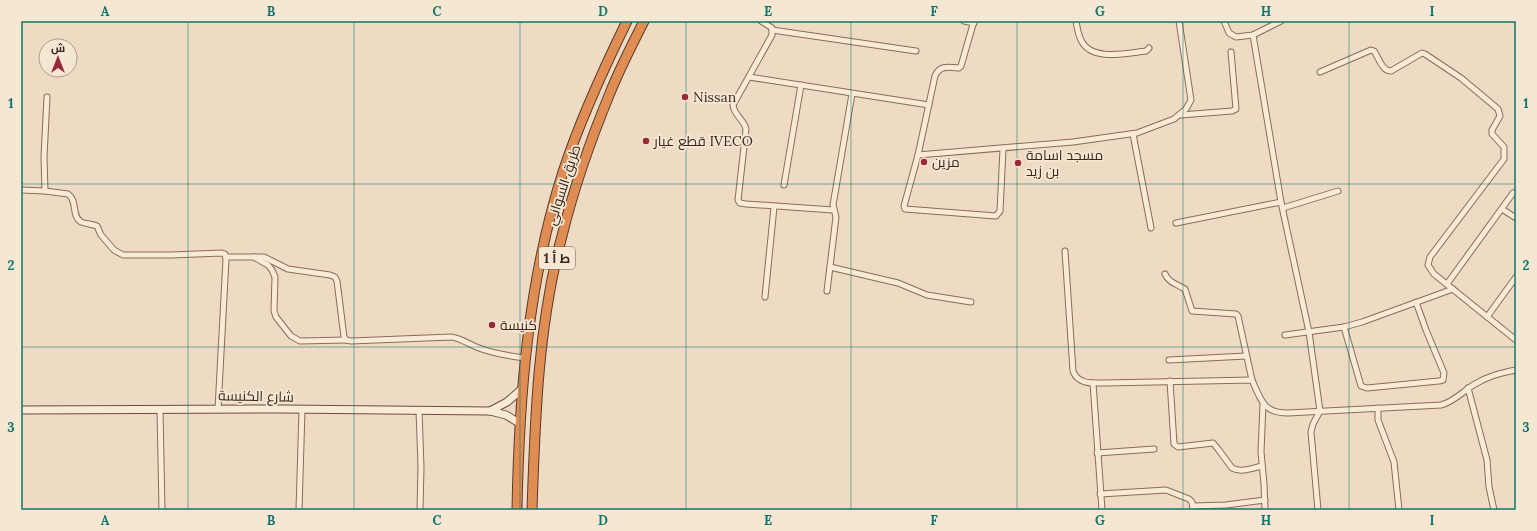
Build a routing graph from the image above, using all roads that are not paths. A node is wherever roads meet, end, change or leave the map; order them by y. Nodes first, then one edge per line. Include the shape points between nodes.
1 (627, 21) edge
2 (644, 21) edge
3 (761, 21) edge
4 (964, 21) edge
5 (1076, 21) edge
6 (1179, 21) edge
7 (1224, 21) edge
8 (1281, 21) edge
9 (974, 22) edge
10 (772, 30) junction
11 (1252, 35) junction
12 (1149, 48) dead end
13 (916, 51) dead end
14 (1231, 52) dead end
15 (1320, 72) dead end
16 (749, 76) junction
17 (801, 85) junction
18 (852, 94) junction
19 (47, 97) dead end
20 (929, 106) junction
21 (1180, 115) junction
22 (1133, 134) junction
23 (1004, 149) junction
24 (918, 155) junction
25 (784, 185) dead end
26 (21, 190) edge
27 (45, 191) junction
28 (1338, 191) dead end
29 (1513, 193) dead end
30 (1281, 202) junction
31 (774, 206) junction
32 (1283, 208) junction
33 (1502, 209) junction
34 (833, 210) junction
35 (1516, 218) edge
36 (1176, 224) dead end
37 (1151, 228) dead end
38 (1066, 251) dead end
39 (226, 257) junction
40 (253, 257) junction
41 (830, 267) junction
42 (1165, 274) dead end
43 (1516, 277) edge
44 (1447, 284) junction
45 (1453, 289) junction
46 (827, 291) dead end
47 (765, 297) dead end
48 (971, 302) dead end
49 (1416, 302) junction
50 (1487, 317) junction
51 (1344, 327) junction
52 (1309, 332) junction
53 (1285, 335) dead end
54 (346, 340) junction
55 (1516, 340) edge
56 (1246, 356) junction
57 (525, 358) junction
58 (1169, 360) dead end
59 (1516, 370) edge
60 (1252, 380) junction
61 (1170, 381) junction
62 (1093, 383) junction
63 (1468, 388) junction
64 (522, 389) junction
65 (1263, 404) junction
66 (1378, 408) junction
67 (218, 409) junction
68 (21, 410) edge
69 (160, 410) junction
70 (302, 410) junction
71 (419, 410) junction
72 (490, 410) junction
73 (1320, 411) junction
74 (519, 423) junction
75 (1154, 449) dead end
76 (1097, 453) junction
77 (1262, 466) junction
78 (1100, 494) junction
79 (1265, 500) junction
80 (1193, 508) edge
81 (162, 510) edge
82 (300, 510) edge
83 (420, 510) edge
84 (517, 510) edge
85 (532, 510) edge
86 (1102, 510) edge
87 (1265, 510) edge
88 (1318, 510) edge
89 (1400, 510) edge
90 (1494, 510) edge

1 - 57 highway, طريق السواني / ط أ 1 via 589,103 563,172 535,284
2 - 85 highway, طريق السواني / ط أ 1 via 596,127 561,237 539,365
3 - 10 street
4 - 9 street
5 - 12 street via 1081,41 1094,51 1111,54 1146,51
6 - 21 street via 1191,100
7 - 11 street via 1232,36
8 - 11 street
9 - 20 street via 961,66 943,67 937,71
10 - 13 street
10 - 16 street via 772,35
11 - 30 street
14 - 21 street via 1236,109
15 - 44 street via 1370,50 1374,51 1384,69 1388,71 1422,53 1478,90 1500,112 1492,134 1504,147 1504,159 1428,262 1429,268
16 - 17 street
16 - 31 street via 733,106 734,112 744,121 746,129 738,200 743,204
17 - 18 street
17 - 25 street
18 - 20 street
18 - 34 street
19 - 27 street
20 - 24 street
21 - 22 street
22 - 23 street
22 - 37 street
23 - 24 street
23 - 24 street via 1000,211 996,216 905,209
26 - 27 street
27 - 39 street via 70,196 74,201 78,219 97,226 101,236 114,250 123,255 222,253
28 - 32 street
29 - 33 street
30 - 32 street
30 - 36 street
31 - 34 street
31 - 47 street
32 - 52 street
33 - 35 street
33 - 44 street
34 - 41 street via 836,217
38 - 62 street via 1073,371 1077,379
39 - 40 street
39 - 67 street
40 - 54 street via 264,257 288,269 335,277
40 - 54 street via 272,270 275,277 274,311 276,318 290,336 300,341
41 - 46 street
41 - 48 street via 898,283 927,295
42 - 56 street via 1167,279 1185,289 1192,311 1238,316
43 - 50 street
44 - 45 street
45 - 49 street
45 - 50 street
49 - 51 street
49 - 51 street via 1442,368 1443,380 1367,388 1361,386
50 - 55 street
51 - 52 street
52 - 53 street
52 - 73 street
54 - 57 street via 451,337 495,354
56 - 58 street
56 - 60 street
57 - 64 highway, طريق السواني / ط أ 1
59 - 63 street via 1489,376
60 - 61 street
60 - 65 street
61 - 62 street
61 - 77 street via 1175,446 1212,443 1235,470
62 - 76 street
63 - 66 street via 1452,401 1441,405
63 - 90 street via 1487,460
64 - 72 main road, شارع الكنيسة via 507,402
64 - 74 highway, طريق السواني / ط أ 1
65 - 73 street via 1269,410 1280,413
65 - 77 street
66 - 73 street
66 - 89 street via 1378,420 1394,462
67 - 69 main road, شارع الكنيسة
67 - 70 main road, شارع الكنيسة
68 - 69 main road, شارع الكنيسة
69 - 81 street
70 - 71 main road, شارع الكنيسة
70 - 82 street
71 - 72 main road, شارع الكنيسة
71 - 83 street
72 - 74 main road, شارع الكنيسة
73 - 88 street via 1311,432
74 - 84 highway, طريق السواني / ط أ 1
75 - 76 street
76 - 78 street
77 - 79 street
78 - 80 street via 1166,490 1189,499
78 - 86 street
79 - 80 street
79 - 87 street

